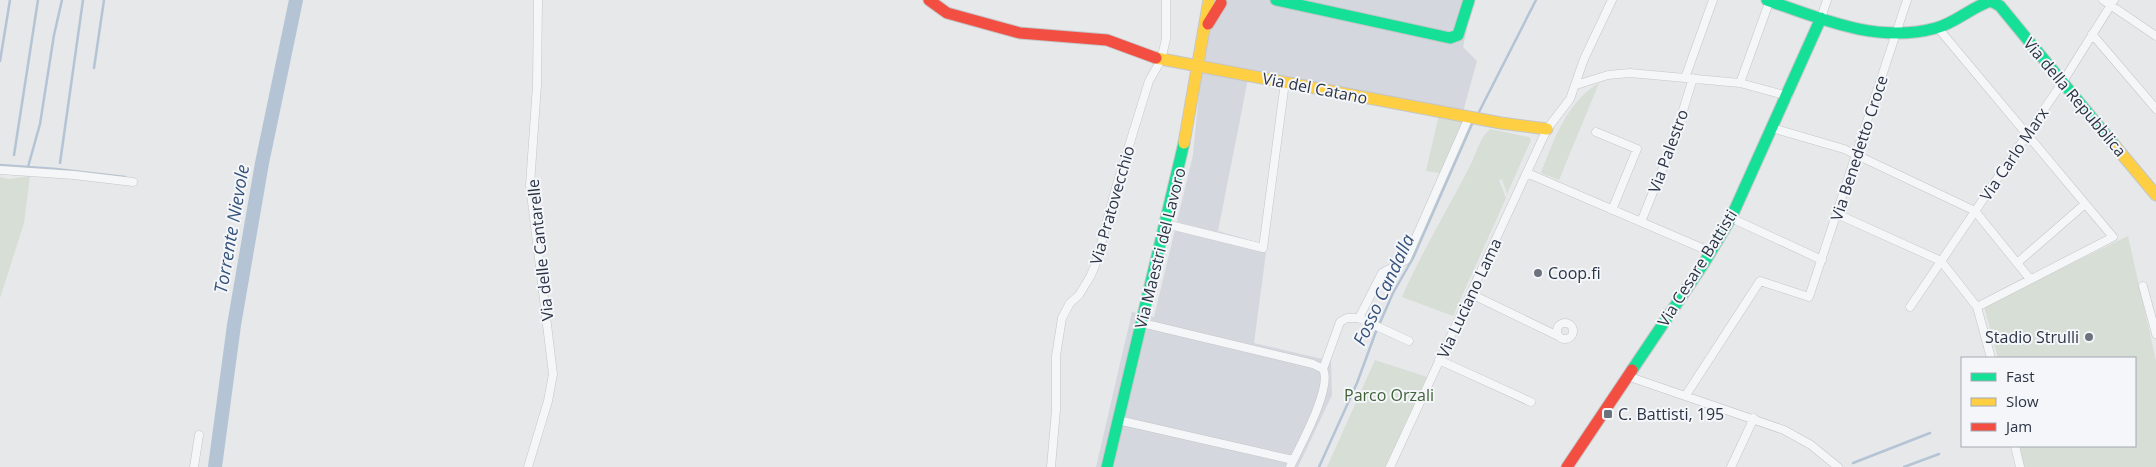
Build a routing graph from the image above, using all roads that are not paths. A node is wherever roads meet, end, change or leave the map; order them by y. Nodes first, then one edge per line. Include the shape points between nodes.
1 (538, 0) edge
2 (929, 0) edge
3 (1166, 0) edge
4 (1276, 0) edge
5 (1469, 0) edge
6 (1612, 0) edge
7 (1713, 0) edge
8 (1769, 0) edge
9 (1827, 0) edge
10 (1907, 0) edge
11 (1991, 0) edge
12 (2103, 0) edge
13 (1218, 1) edge
14 (2113, 3) edge
15 (1821, 18) junction
16 (1938, 28) junction
17 (2092, 34) junction
18 (1896, 35) junction
19 (2156, 36) edge
20 (1161, 60) junction
21 (1197, 66) junction
22 (1685, 78) junction
23 (1694, 78) junction
24 (1285, 82) junction
25 (1740, 83) junction
26 (2062, 83) junction
27 (1576, 85) junction
28 (1788, 96) junction
29 (2156, 109) edge
30 (1469, 117) junction
31 (1772, 128) junction
32 (1547, 129) junction
33 (1596, 132) dead end
34 (2027, 134) junction
35 (1857, 155) junction
36 (0, 170) edge
37 (1527, 173) junction
38 (133, 182) dead end
39 (2156, 195) edge
40 (2085, 204) junction
41 (1612, 210) junction
42 (1975, 211) junction
43 (1838, 214) junction
44 (1730, 218) junction
45 (1641, 222) junction
46 (1166, 224) junction
47 (1711, 252) junction
48 (1822, 260) junction
49 (1941, 261) junction
50 (2017, 263) junction
51 (2030, 279) junction
52 (2143, 286) dead end
53 (1470, 294) junction
54 (1910, 307) dead end
55 (1977, 307) junction
56 (1361, 319) junction
57 (1142, 323) junction
58 (2155, 324) edge
59 (2156, 334) edge
60 (1558, 336) dead end
61 (1409, 340) dead end
62 (1991, 357) edge
63 (1439, 360) junction
64 (1323, 369) junction
65 (1627, 376) junction
66 (1686, 395) junction
67 (1531, 402) dead end
68 (1754, 418) junction
69 (1118, 420) junction
70 (199, 435) dead end
71 (2015, 447) edge
72 (1292, 463) edge
73 (194, 467) edge
74 (528, 467) edge
75 (1051, 467) edge
76 (1108, 467) edge
77 (1390, 467) edge
78 (1568, 467) edge
79 (1731, 467) edge
80 (1838, 467) edge
81 (2020, 467) edge

1 - 74 street, Via delle Cantarelle via 537,85 530,185 553,374
2 - 20 street, Via del Catano via 947,13 1020,33 1107,40
3 - 20 street, Via Pratovecchio via 1166,39
4 - 5 street via 1450,38 1458,35
6 - 27 street via 1584,58
7 - 22 street
8 - 15 street
8 - 25 street
9 - 15 street, Via Cesare Battisti
10 - 18 street, Via Benedetto Croce
11 - 16 street
11 - 26 street, Via della Repubblica via 2000,6
12 - 14 street
13 - 21 street, Via Maestri del Lavoro via 1206,28
14 - 17 street, Via Carlo Marx
14 - 19 street
15 - 18 street via 1870,33
15 - 28 street, Via Cesare Battisti
16 - 18 street
16 - 34 street
17 - 26 street, Via Carlo Marx
17 - 29 street
18 - 35 street, Via Benedetto Croce
20 - 21 street, Via del Catano
20 - 75 street, Via Pratovecchio via 1149,81 1095,266 1062,318 1056,356
21 - 24 street, Via del Catano
21 - 46 street, Via Maestri del Lavoro via 1182,157
22 - 23 street
22 - 27 street via 1630,73 1608,75
23 - 25 street
23 - 45 street, Via Palestro via 1674,140
24 - 30 street, Via del Catano
24 - 46 street via 1263,248
25 - 28 street
26 - 34 street, Via Carlo Marx
26 - 39 street, Via della Repubblica
27 - 32 street
28 - 31 street, Via Cesare Battisti
30 - 32 street, Via del Catano
30 - 56 street via 1406,260 1382,273
31 - 35 street
31 - 44 street, Via Cesare Battisti
32 - 37 street, Via Luciano Lama
33 - 41 street via 1636,149
34 - 40 street
34 - 42 street, Via Carlo Marx
35 - 42 street
35 - 43 street, Via Benedetto Croce
36 - 38 street
37 - 41 street
37 - 53 street, Via Luciano Lama
40 - 50 street
40 - 51 street via 2113,237
41 - 45 street
42 - 49 street, Via Carlo Marx
42 - 50 street
43 - 48 street, Via Benedetto Croce
43 - 49 street
44 - 47 street, Via Cesare Battisti
44 - 48 street
45 - 47 street
46 - 57 street, Via Maestri del Lavoro
47 - 65 street, Via Cesare Battisti
48 - 66 street, Via Benedetto Croce via 1809,298 1760,281
49 - 54 street, Via Carlo Marx
49 - 55 street
50 - 51 street
51 - 55 street
52 - 58 street
53 - 60 street
53 - 63 street, Via Luciano Lama
55 - 62 street
56 - 61 street
56 - 64 street via 1347,318 1340,322
57 - 64 street
57 - 69 street, Via Maestri del Lavoro
58 - 59 street
63 - 67 street
63 - 77 street, Via Luciano Lama
64 - 72 street via 1326,378 1323,392
65 - 66 street
65 - 78 street, Via Cesare Battisti
66 - 68 street
68 - 79 street
68 - 80 street via 1811,445
69 - 72 street
69 - 76 street, Via Maestri del Lavoro
70 - 73 street
71 - 81 street

